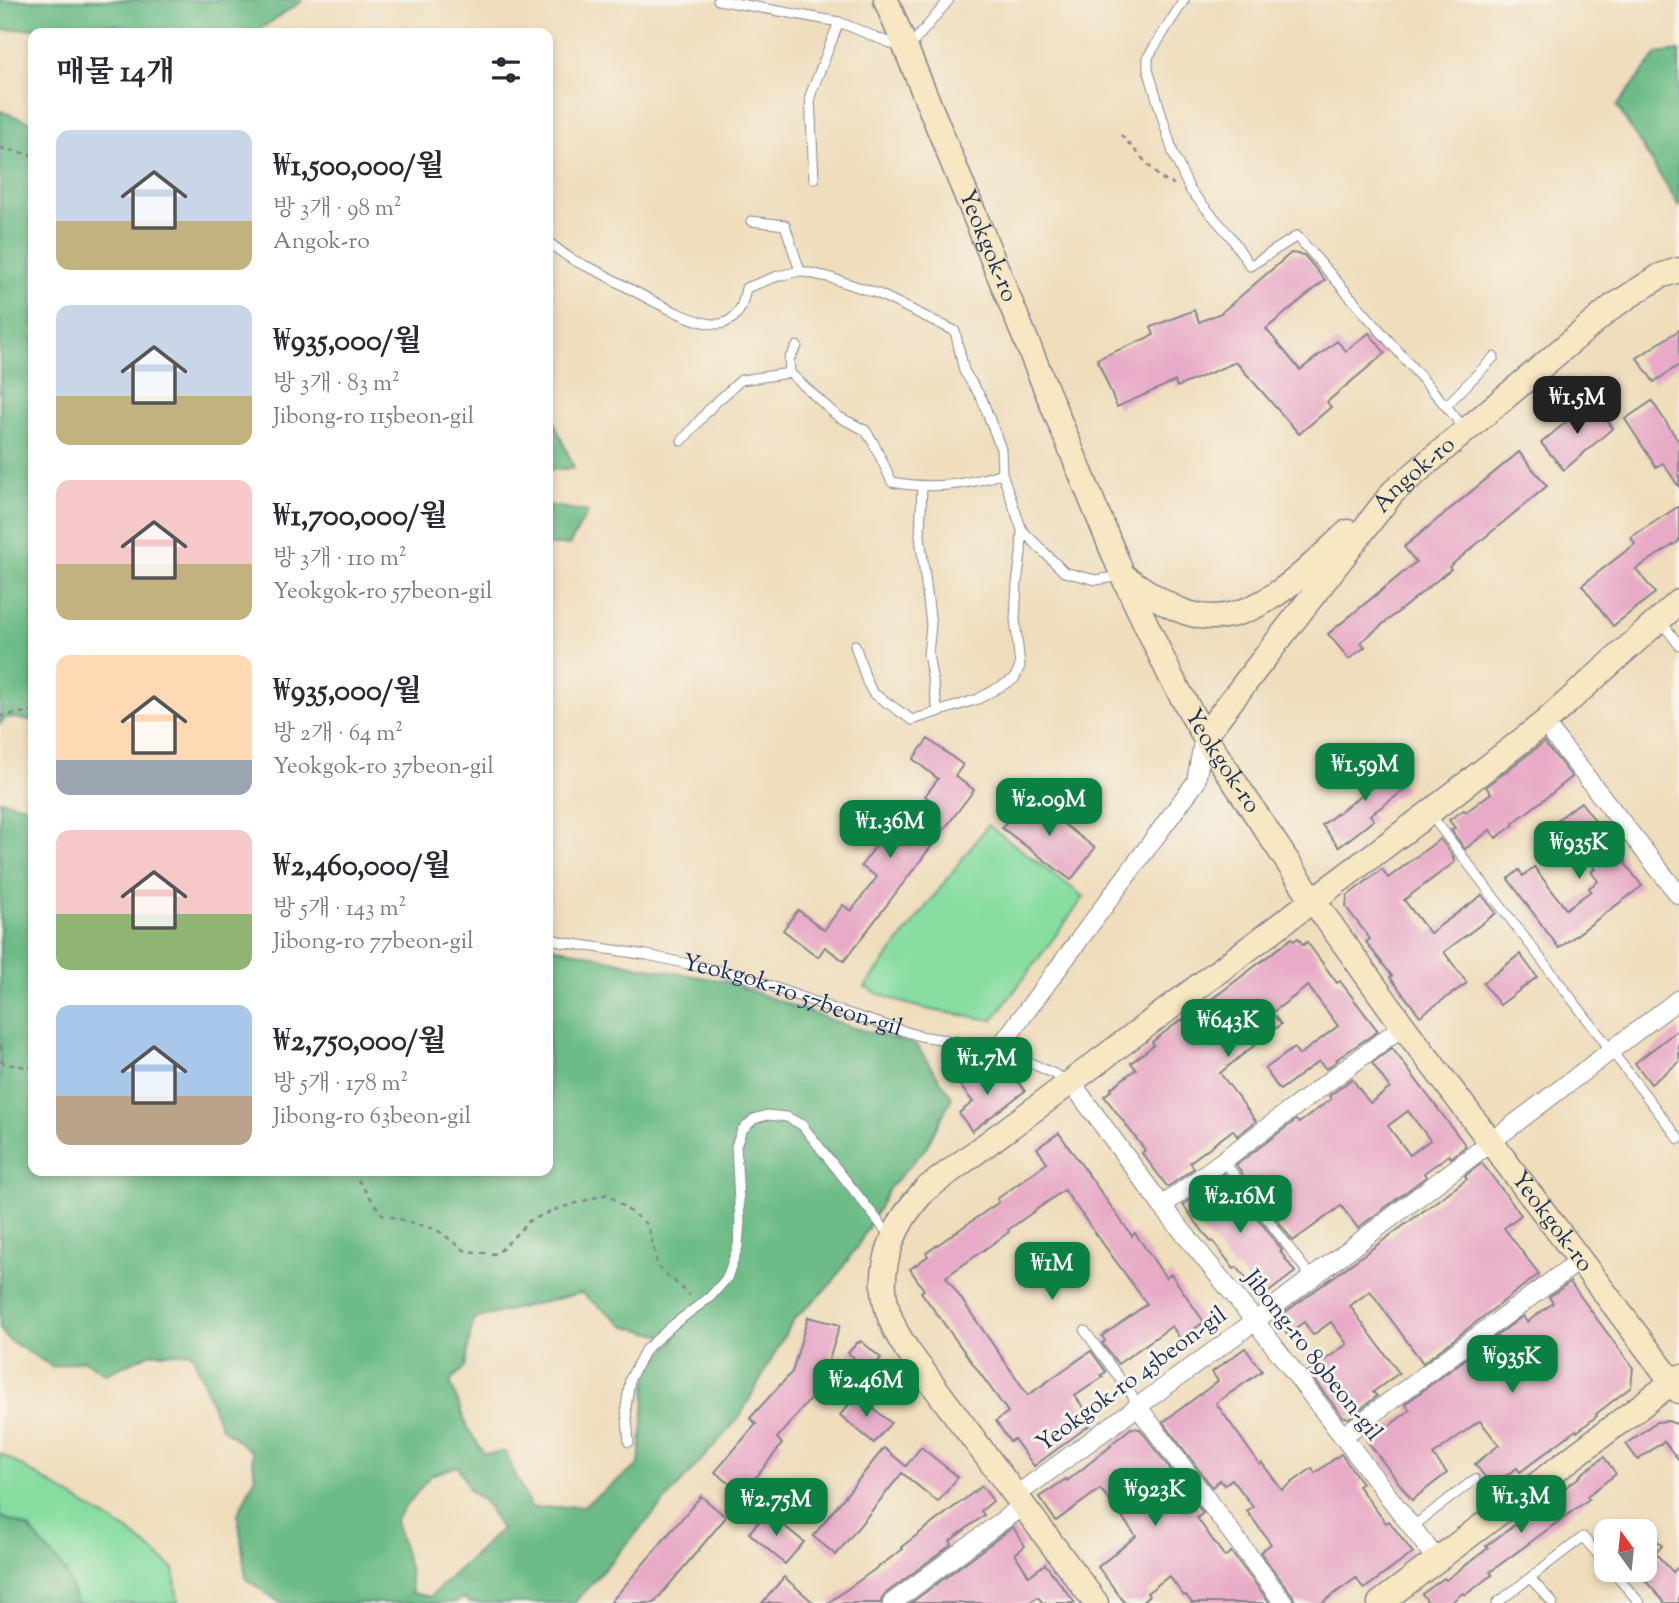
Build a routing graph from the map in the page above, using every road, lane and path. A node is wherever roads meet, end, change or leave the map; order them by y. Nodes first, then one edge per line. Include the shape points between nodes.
1 (718, 0) edge
2 (886, 0) edge
3 (949, 0) edge
4 (1184, 0) edge
5 (839, 22) junction
6 (907, 50) junction
7 (1121, 135) dead end
8 (0, 148) edge
9 (28, 154) edge
10 (814, 179) dead end
11 (1190, 190) junction
12 (751, 221) dead end
13 (553, 246) edge
14 (1679, 270) edge
15 (800, 271) junction
16 (797, 346) dead end
17 (1494, 357) dead end
18 (790, 373) junction
19 (1446, 406) junction
20 (1465, 429) junction
21 (682, 442) dead end
22 (1002, 473) junction
23 (922, 486) junction
24 (1393, 492) junction
25 (1022, 530) junction
26 (1123, 576) junction
27 (1679, 602) edge
28 (1659, 619) junction
29 (855, 645) dead end
30 (1679, 645) edge
31 (28, 712) edge
32 (938, 712) junction
33 (0, 716) edge
34 (1544, 723) junction
35 (1204, 736) junction
36 (1429, 813) junction
37 (1679, 895) edge
38 (1313, 900) junction
39 (553, 939) edge
40 (1679, 999) edge
41 (1403, 1026) junction
42 (999, 1048) junction
43 (1612, 1051) junction
44 (0, 1061) edge
45 (28, 1068) edge
46 (1071, 1082) junction
47 (1679, 1139) edge
48 (1492, 1143) junction
49 (1223, 1160) junction
50 (355, 1176) edge
51 (1162, 1206) junction
52 (892, 1239) junction
53 (1580, 1260) junction
54 (1312, 1278) junction
55 (700, 1304) junction
56 (1255, 1321) junction
57 (1085, 1331) dead end
58 (1677, 1383) edge
59 (1138, 1407) junction
60 (1343, 1436) junction
61 (629, 1442) dead end
62 (1475, 1479) dead end
63 (1019, 1501) junction
64 (1412, 1527) junction
65 (1594, 1550) edge
66 (1437, 1560) junction
67 (1530, 1578) junction
68 (1622, 1582) edge
69 (892, 1603) edge
70 (1096, 1603) edge
71 (1284, 1603) edge
72 (1380, 1603) edge
73 (1497, 1603) edge
74 (1553, 1603) edge
75 (1640, 1603) edge

1 - 5 lane
2 - 6 street, Yeokgok-ro
3 - 6 lane
4 - 11 lane via 1148,57 1148,69 1173,153
5 - 6 lane
5 - 10 lane via 810,96
6 - 26 street, Yeokgok-ro
7 - 11 path via 1161,178
8 - 9 path
11 - 19 lane via 1250,266 1297,236
12 - 15 lane via 785,225
13 - 15 lane via 623,286 709,323 722,324 737,316 746,288
14 - 20 street, Angok-ro via 1660,276 1612,307
15 - 22 lane via 879,294 955,331 964,371 982,399 1002,449
16 - 18 lane via 789,359
17 - 19 lane
18 - 21 lane via 741,380
18 - 23 lane via 837,416 865,430 892,482
19 - 20 lane
20 - 24 street, Angok-ro
22 - 23 lane via 979,482
22 - 25 lane
23 - 32 lane via 920,536 931,625 928,654
24 - 26 street via 1285,588 1242,612 1214,618 1191,615
24 - 35 street, Angok-ro
25 - 26 lane via 1064,572 1096,580
25 - 32 lane via 1015,619 1020,666 1014,679 978,699
26 - 35 street, Yeokgok-ro
27 - 28 street
28 - 30 lane
28 - 34 street
29 - 32 lane via 873,693 912,720
31 - 33 path
34 - 36 street
34 - 37 street
35 - 38 street, Yeokgok-ro
35 - 42 street via 1196,782
36 - 38 street
36 - 43 lane
38 - 41 street, Yeokgok-ro
38 - 46 street
39 - 42 lane, Yeokgok-ro 57beon-gil via 743,976 920,1036
40 - 43 street, Yeokgok-ro 45beon-gil
41 - 48 street, Yeokgok-ro
41 - 49 street
42 - 46 lane, Yeokgok-ro 57beon-gil
43 - 47 lane
43 - 48 street, Yeokgok-ro 45beon-gil
44 - 45 path
46 - 51 street, Jibong-ro 89beon-gil
46 - 52 street via 926,1189
48 - 53 street, Yeokgok-ro
48 - 54 street, Yeokgok-ro 45beon-gil
49 - 51 street
49 - 54 lane
50 - 55 path via 382,1214 438,1230 466,1251 497,1254 529,1220 607,1194 648,1225 659,1267
51 - 56 street, Jibong-ro 89beon-gil
52 - 55 lane via 802,1125 787,1117 754,1119 742,1130 736,1146 738,1246 727,1278
52 - 63 street via 883,1275 891,1321
53 - 58 street, Yeokgok-ro
53 - 60 street
54 - 56 street, Yeokgok-ro 45beon-gil
55 - 61 lane via 645,1350 630,1379 626,1408
56 - 59 street, Yeokgok-ro 45beon-gil
56 - 60 street, Jibong-ro 89beon-gil
57 - 59 lane
58 - 66 street
59 - 63 street, Yeokgok-ro 45beon-gil
59 - 71 street
60 - 64 street, Jibong-ro 89beon-gil
62 - 64 lane
63 - 69 street, Yeokgok-ro 45beon-gil
63 - 70 street
64 - 66 street, Jibong-ro 89beon-gil
65 - 67 lane via 1583,1537
66 - 72 street
67 - 73 lane
67 - 74 lane
68 - 75 lane

